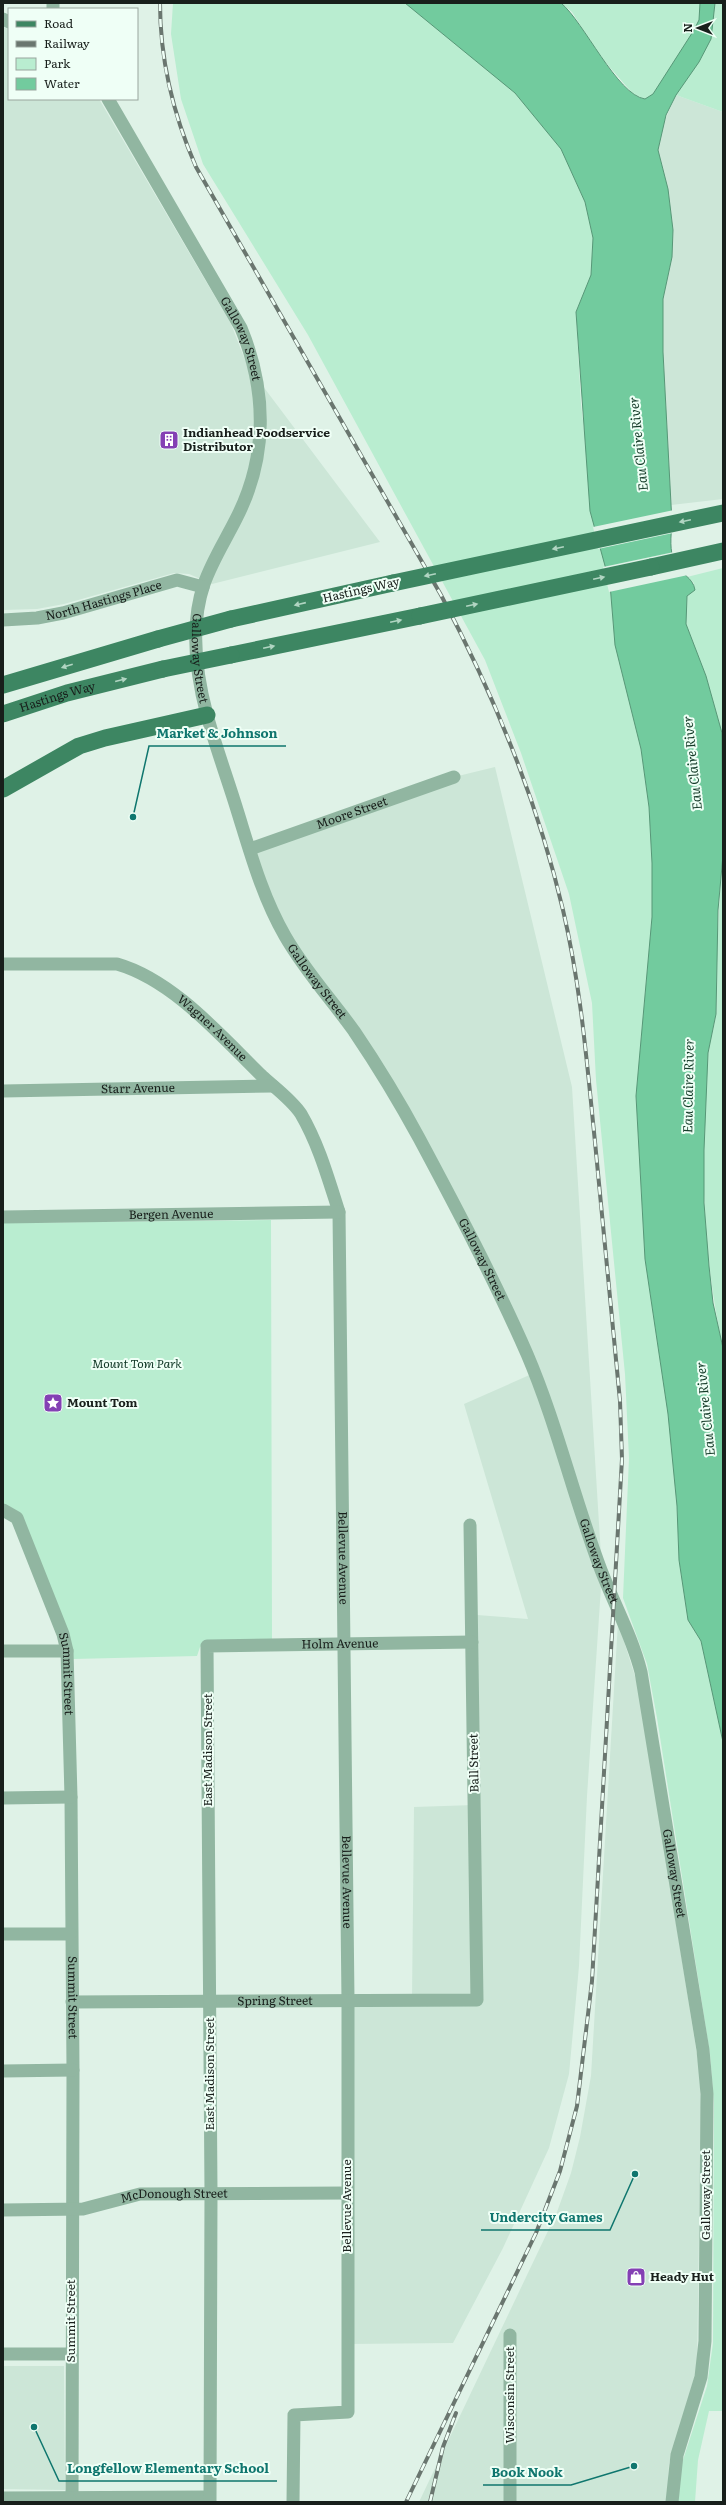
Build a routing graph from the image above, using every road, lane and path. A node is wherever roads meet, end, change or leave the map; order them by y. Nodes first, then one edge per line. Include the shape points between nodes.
1 (109, 100) edge
2 (723, 513) edge
3 (723, 551) edge
4 (203, 587) junction
5 (3, 620) edge
6 (3, 685) edge
7 (3, 714) edge
8 (207, 715) junction
9 (454, 777) dead end
10 (3, 789) edge
11 (250, 849) junction
12 (3, 964) edge
13 (273, 1086) junction
14 (3, 1091) edge
15 (339, 1212) junction
16 (3, 1217) edge
17 (3, 1510) edge
18 (470, 1525) dead end
19 (472, 1642) junction
20 (342, 1644) junction
21 (207, 1646) joint
22 (3, 1651) edge
23 (67, 1651) junction
24 (71, 1797) junction
25 (3, 1798) edge
26 (3, 1934) edge
27 (70, 1934) junction
28 (348, 2000) junction
29 (477, 2000) joint
30 (72, 2002) junction
31 (209, 2002) junction
32 (73, 2070) junction
33 (3, 2071) edge
34 (211, 2192) junction
35 (347, 2193) junction
36 (3, 2210) edge
37 (72, 2210) junction
38 (510, 2335) dead end
39 (3, 2354) edge
40 (71, 2354) junction
41 (3, 2498) edge
42 (72, 2500) edge
43 (210, 2500) edge
44 (293, 2502) edge
45 (510, 2502) edge
46 (672, 2502) edge

1 - 4 street, Galloway Street via 241,328 252,353 258,380 262,419 260,451 252,484
2 -> 6 main road, Hastings Way, bridge via 231,619 158,638
7 -> 3 main road, Hastings Way, bridge via 67,693 163,669
4 - 5 street, North Hastings Place via 177,580 37,618
4 - 8 street, Galloway Street via 197,620 196,648 199,682
8 - 10 main road via 79,746
8 - 11 street, Galloway Street
9 - 11 street, Moore Street
11 - 46 street, Galloway Street via 264,893 285,936 316,984 351,1028 381,1072 418,1136 498,1293 527,1355 554,1423 602,1572 624,1621 642,1672 703,2050 707,2094 705,2341 701,2377 677,2455
12 - 13 street, Wagner Avenue via 117,964 134,969 152,979 199,1015
13 - 14 street, Starr Avenue
13 - 15 street, Wagner Avenue via 300,1112 317,1144
15 - 16 street, Bergen Avenue
15 - 20 street, Bellevue Avenue
17 - 23 street, Summit Street via 17,1518 63,1634
18 - 19 street, Ball Street
19 - 20 street, Holm Avenue
19 - 29 street, Ball Street
20 - 21 street, Holm Avenue
20 - 28 street, Bellevue Avenue
21 - 31 street, East Madison Street
22 - 23 street
23 - 24 street, Summit Street
24 - 25 street
24 - 27 street, Summit Street
26 - 27 street
27 - 30 street, Summit Street
28 - 29 street, Spring Street
28 - 31 street, Spring Street
28 - 35 street, Bellevue Avenue
30 - 31 street, Spring Street
30 - 32 street, Summit Street
31 - 34 street, East Madison Street
32 - 33 street
32 - 37 street, Summit Street
34 - 35 street, McDonough Street
34 - 37 street, McDonough Street via 140,2194
34 - 43 street, East Madison Street
35 - 44 street, Bellevue Avenue via 348,2412 294,2415
36 - 37 street, McDonough Street
37 - 40 street, Summit Street
38 - 45 street, Wisconsin Street
39 - 40 street
40 - 42 street, Summit Street
41 - 42 street
42 - 43 street

